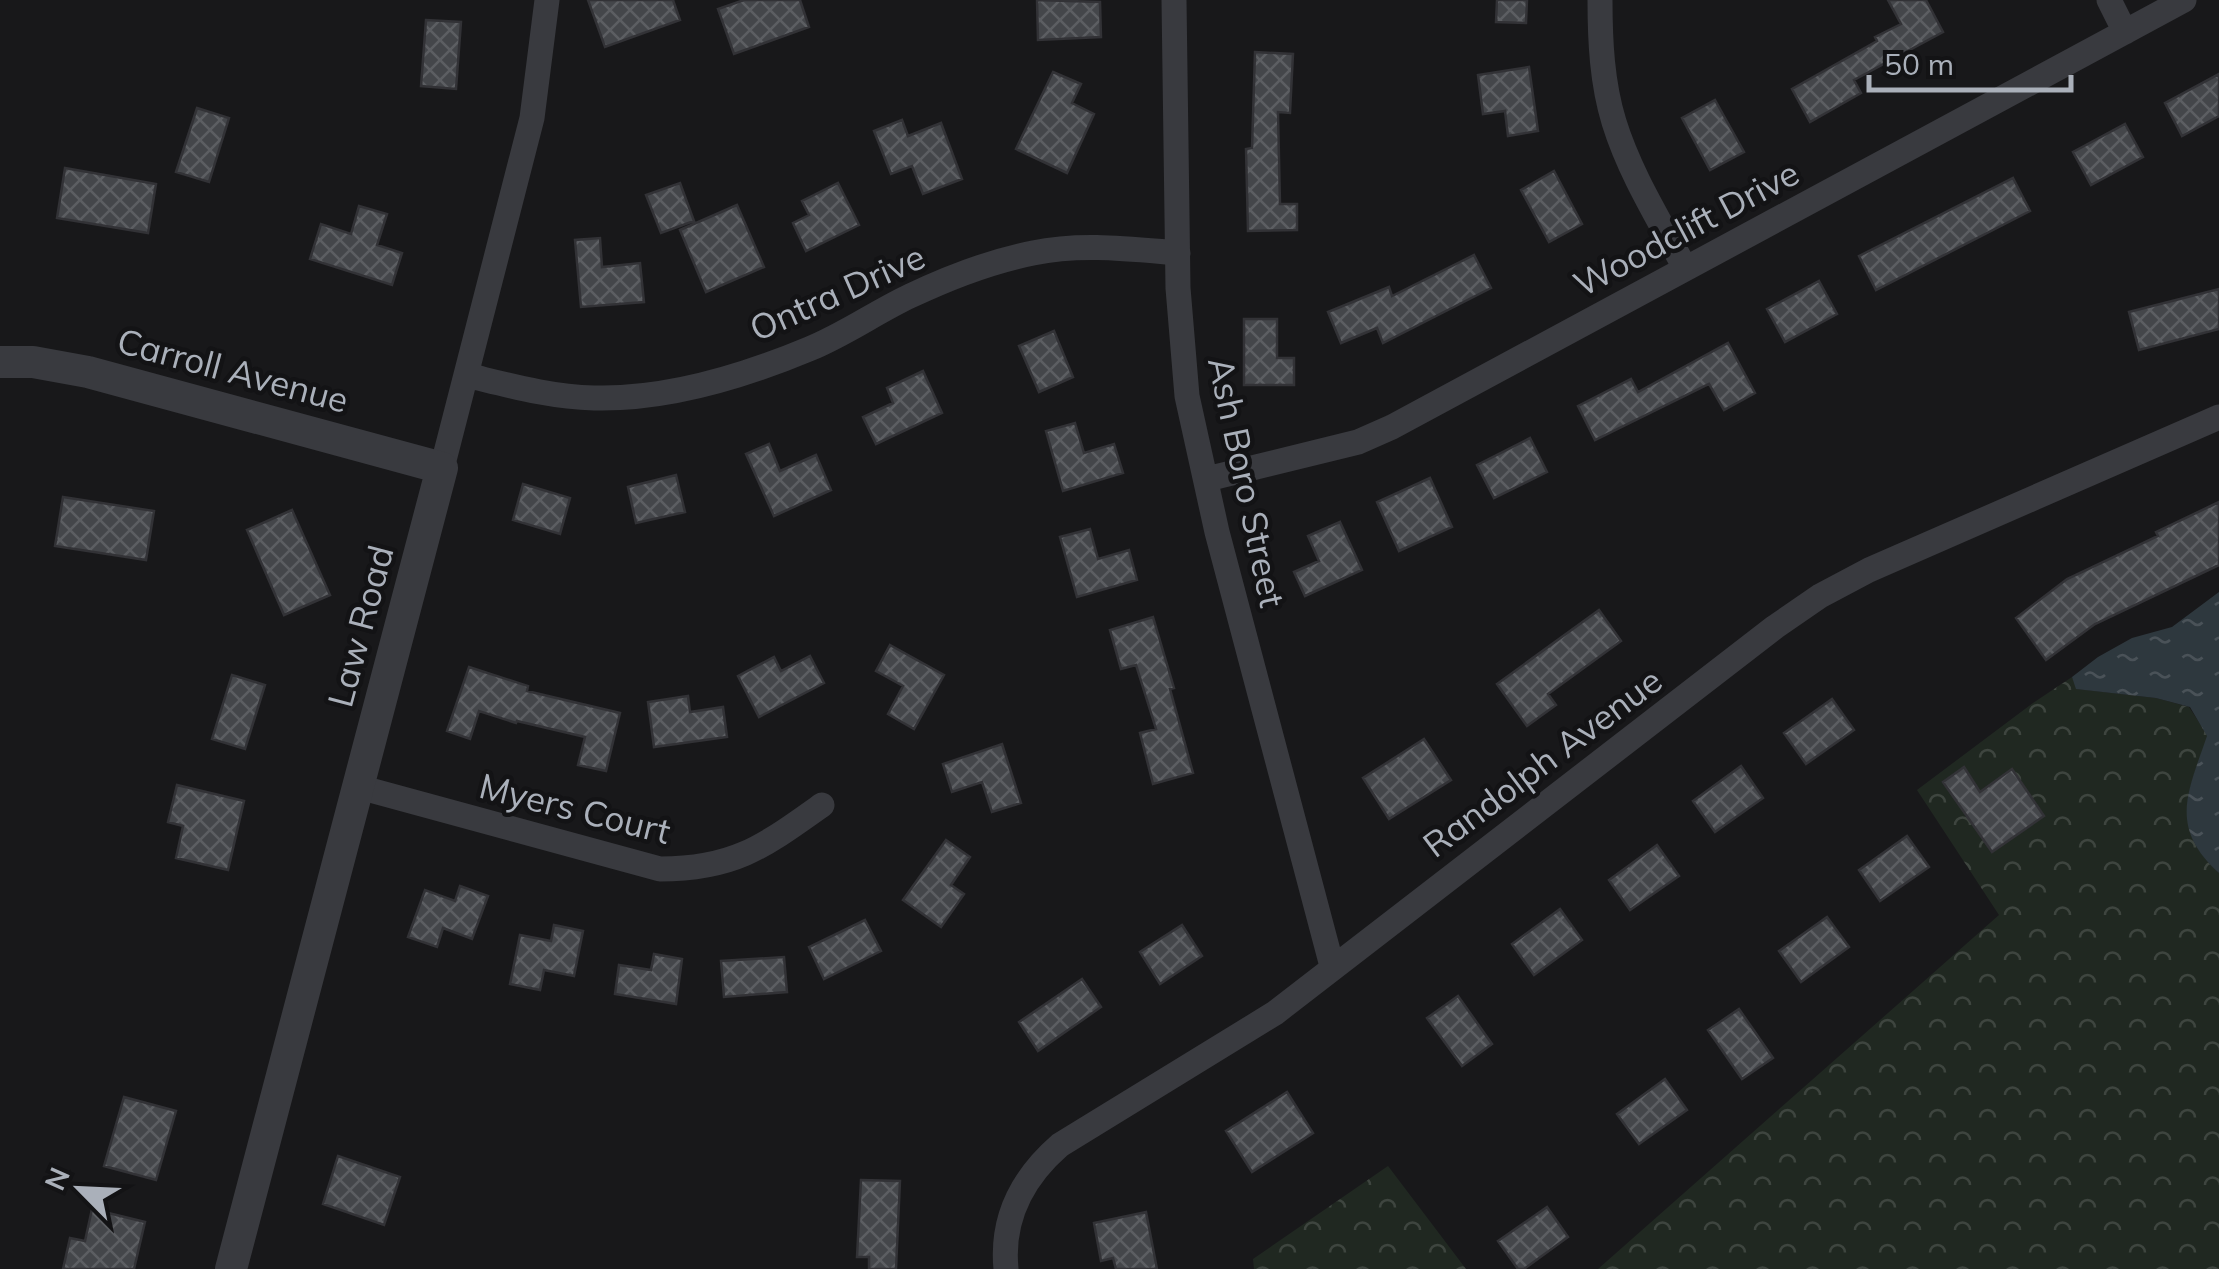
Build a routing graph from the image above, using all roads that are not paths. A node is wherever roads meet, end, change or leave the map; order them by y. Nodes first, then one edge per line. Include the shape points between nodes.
1 (547, 0) edge
2 (1174, 0) edge
3 (1600, 0) edge
4 (2109, 0) edge
5 (2184, 0) edge
6 (2125, 32) junction
7 (1178, 253) junction
8 (1685, 268) junction
9 (0, 362) edge
10 (466, 375) junction
11 (2219, 417) edge
12 (442, 468) junction
13 (1207, 479) junction
14 (359, 788) junction
15 (822, 806) dead end
16 (1332, 966) junction
17 (231, 1269) edge
18 (1006, 1269) edge

1 - 10 street, Law Road via 532,118
2 - 7 street, Ash Boro Street
3 - 8 street via 1614,122
4 - 6 street
5 - 6 street, Woodclift Drive
6 - 8 street, Woodclift Drive
7 - 10 street, Ontra Drive via 1103,247 1029,254 911,296 810,349 666,392 593,398
7 - 13 street, Ash Boro Street via 1186,396
8 - 13 street, Woodclift Drive via 1392,427 1358,442
9 - 12 street, Carroll Avenue via 88,372
10 - 12 street, Law Road
11 - 16 street, Randolph Avenue via 1820,596
12 - 14 street, Law Road
13 - 16 street, Ash Boro Street
14 - 15 street, Myers Court via 660,869 732,861
14 - 17 street, Law Road
16 - 18 street, Randolph Avenue via 1275,1012 1046,1157 1015,1202

